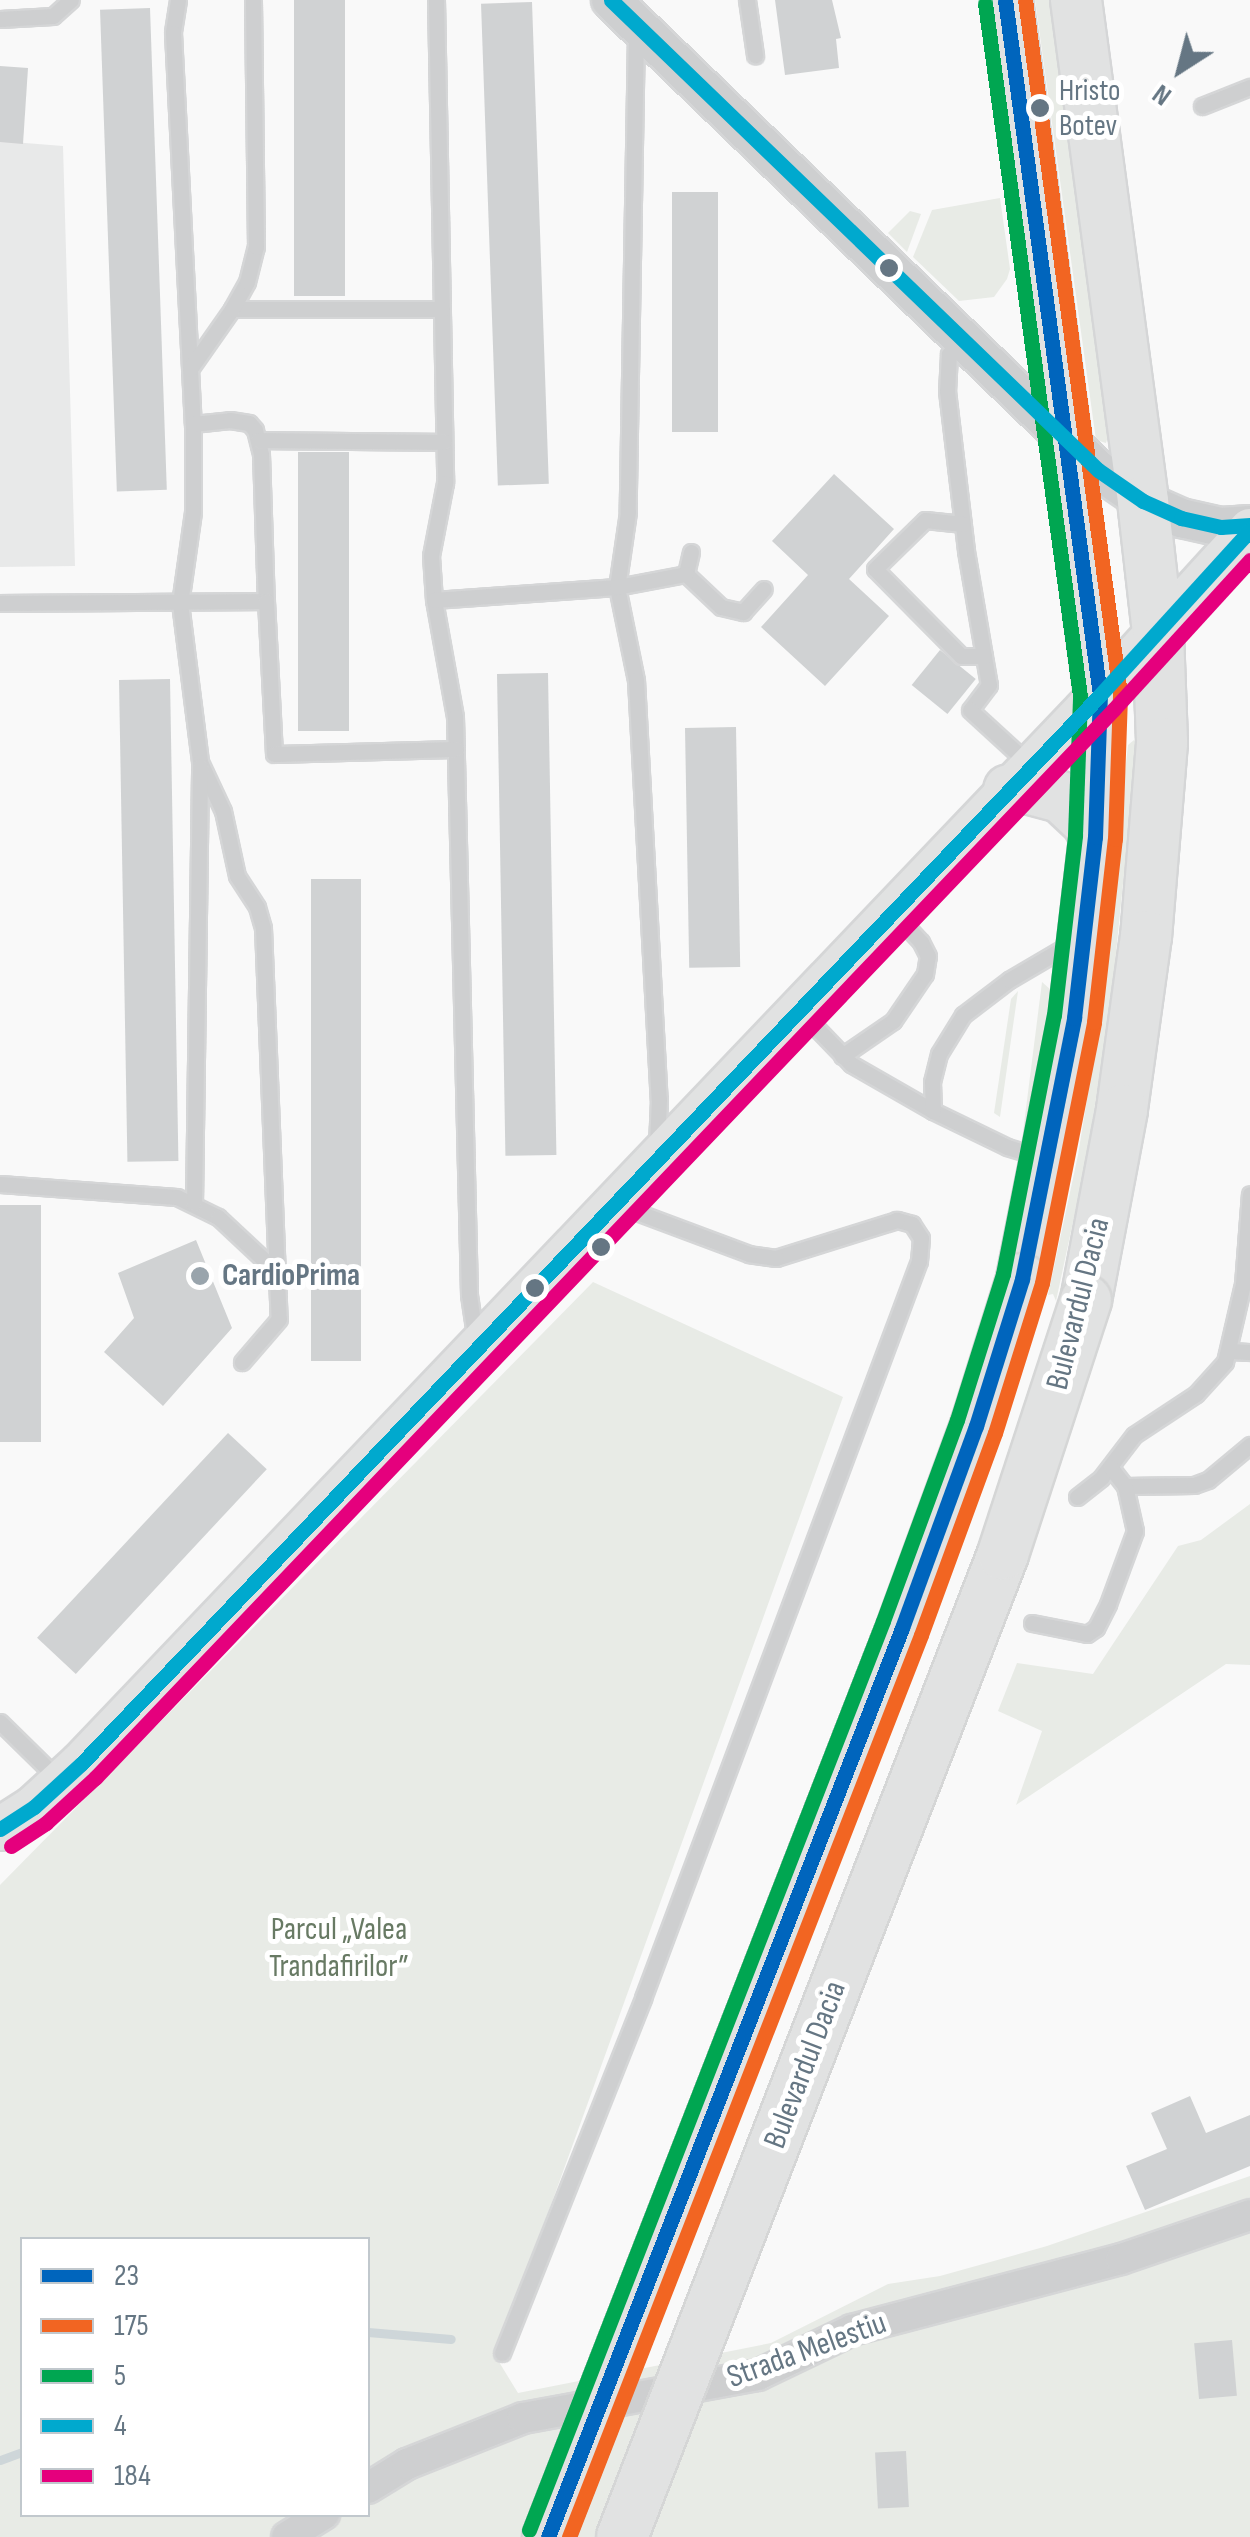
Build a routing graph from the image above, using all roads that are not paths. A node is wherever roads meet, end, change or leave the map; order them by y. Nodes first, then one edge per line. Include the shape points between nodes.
1 (71, 0) edge
2 (178, 0) edge
3 (253, 0) edge
4 (436, 0) edge
5 (747, 0) edge
6 (1007, 2) edge
7 (623, 11) edge
8 (1080, 11) edge
9 (0, 19) edge
10 (755, 55) dead end
11 (1250, 87) edge
12 (1202, 106) dead end
13 (232, 310) junction
14 (442, 310) junction
15 (963, 336) junction
16 (190, 368) junction
17 (193, 424) junction
18 (258, 440) junction
19 (1066, 441) junction
20 (444, 442) junction
21 (1143, 501) junction
22 (963, 524) junction
23 (1250, 527) edge
24 (691, 552) dead end
25 (686, 574) junction
26 (618, 587) junction
27 (764, 589) dead end
28 (266, 600) junction
29 (434, 600) junction
30 (180, 602) junction
31 (0, 603) edge
32 (1158, 633) junction
33 (984, 656) junction
34 (1100, 696) junction
35 (456, 749) junction
36 (200, 762) junction
37 (1021, 778) junction
38 (1094, 837) junction
39 (892, 911) junction
40 (1084, 936) junction
41 (800, 1010) junction
42 (842, 1056) junction
43 (933, 1111) junction
44 (657, 1159) junction
45 (1048, 1160) junction
46 (0, 1184) edge
47 (1250, 1194) edge
48 (194, 1202) junction
49 (614, 1204) junction
50 (279, 1274) junction
51 (477, 1348) junction
52 (1229, 1352) junction
53 (1250, 1352) edge
54 (242, 1362) dead end
55 (1250, 1445) edge
56 (1110, 1468) junction
57 (1126, 1486) junction
58 (1077, 1498) dead end
59 (1032, 1623) dead end
60 (0, 1722) edge
61 (62, 1782) junction
62 (0, 1829) edge
63 (1250, 2215) edge
64 (502, 2353) dead end
65 (370, 2487) edge
66 (319, 2517) edge
67 (287, 2537) edge
68 (548, 2537) edge
69 (622, 2537) edge

1 - 9 lane via 53,16
2 - 16 lane via 173,33
3 - 13 lane via 256,248
4 - 14 lane
5 - 10 lane
6 - 19 highway, Bulevardul Dacia
7 - 15 street
7 - 26 lane via 628,512
8 - 21 highway, Bulevardul Dacia
11 - 12 lane
13 - 14 lane
13 - 16 lane
14 - 20 lane
15 - 19 street
15 - 22 lane via 950,354 947,391
16 - 17 lane
17 - 18 lane via 242,421
17 - 30 lane via 193,512
18 - 20 lane
18 - 28 lane
19 - 21 street
19 - 34 highway, Bulevardul Dacia
20 - 29 lane via 445,483 431,556
21 - 23 street via 1222,528
21 - 32 highway, Bulevardul Dacia
22 - 33 lane
22 - 33 lane via 925,520 875,570 961,656
23 - 32 main road
24 - 25 lane
25 - 26 lane
25 - 27 lane via 720,607 743,612
26 - 29 lane
26 - 44 lane via 636,680
28 - 30 lane
28 - 35 lane via 274,754
29 - 35 lane
30 - 31 lane
30 - 36 lane
32 - 34 main road
32 - 69 highway, Bulevardul Dacia, bridge via 1162,743 1146,936 1086,1300 1003,1554
33 - 37 lane via 989,685 970,710
34 - 37 main road
34 - 38 highway, Bulevardul Dacia
35 - 51 lane via 468,1295
36 - 48 lane
36 - 50 lane via 263,928
37 - 38 highway via 1026,788 1061,796 1087,820
37 - 39 main road
38 - 40 highway, Bulevardul Dacia
39 - 41 main road
39 - 42 lane via 921,942 928,956 925,974 893,1021
40 - 43 lane via 963,1015 939,1054
40 - 45 highway, Bulevardul Dacia
41 - 42 lane
41 - 44 main road
42 - 43 lane
43 - 45 lane
44 - 49 main road
45 - 68 highway, Bulevardul Dacia, bridge via 1022,1279 976,1426
46 - 48 lane
47 - 52 lane via 1244,1284
48 - 50 lane
49 - 51 main road
49 - 64 lane via 776,1258 897,1220 912,1224 921,1238 907,1300
50 - 54 lane via 279,1320
51 - 61 main road
52 - 53 lane
52 - 56 lane via 1216,1378 1134,1435
55 - 57 lane via 1194,1485
56 - 57 lane
56 - 58 lane
57 - 59 lane via 1135,1531 1096,1628 1086,1634
60 - 61 lane
61 - 62 main road
63 - 65 street, Strada Melestiu via 1121,2259 852,2330 758,2375 522,2418 408,2464
66 - 67 street

